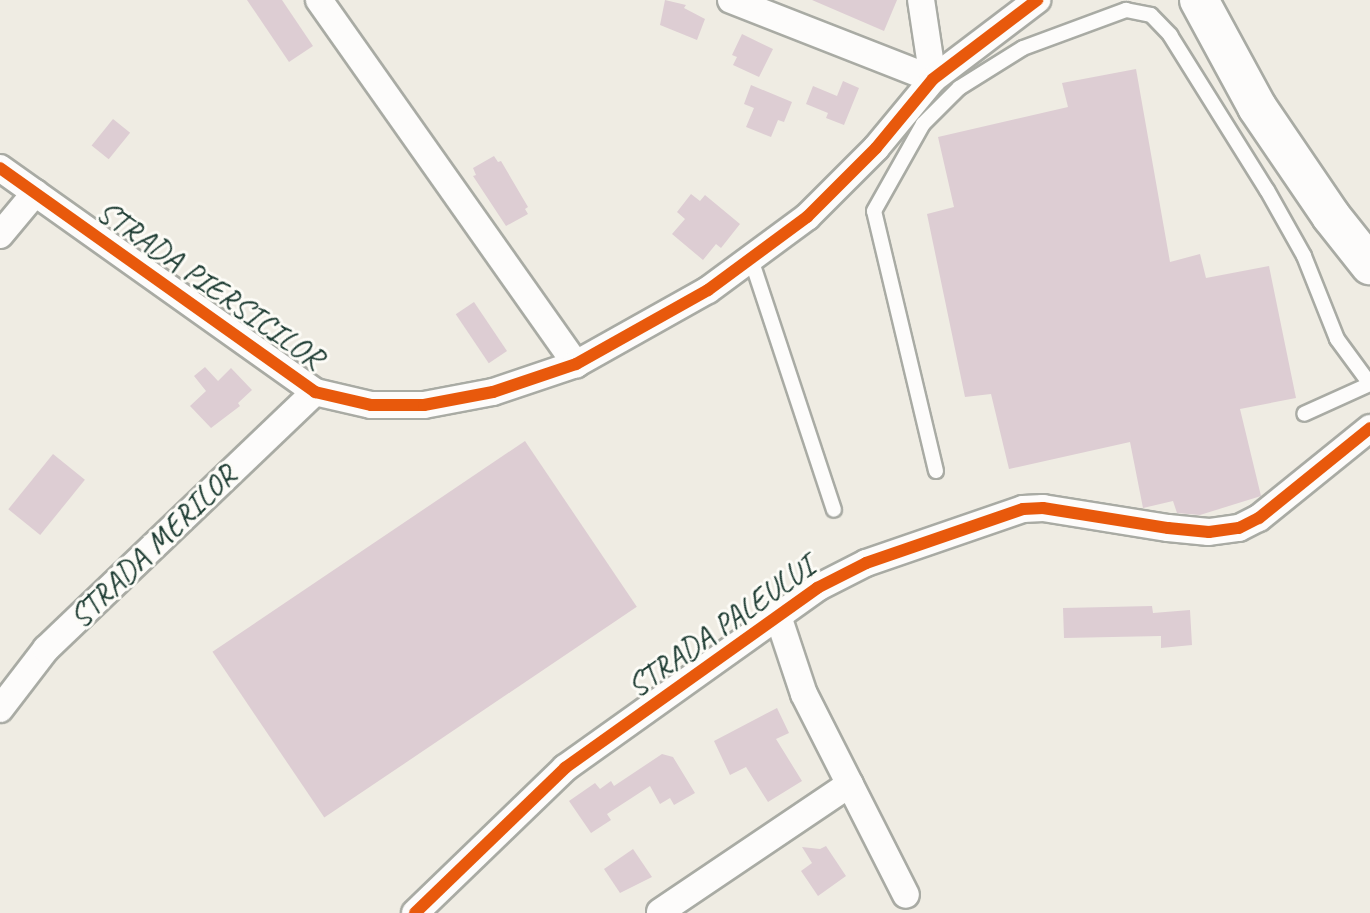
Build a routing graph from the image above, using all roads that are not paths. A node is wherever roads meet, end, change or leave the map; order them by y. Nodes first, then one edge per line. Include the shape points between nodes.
1 (319, 0) edge
2 (731, 0) edge
3 (921, 0) edge
4 (1037, 0) edge
5 (1199, 0) edge
6 (933, 79) junction
7 (0, 168) edge
8 (35, 193) junction
9 (0, 235) edge
10 (751, 259) junction
11 (1370, 265) edge
12 (576, 364) junction
13 (315, 392) junction
14 (1304, 414) dead end
15 (1370, 428) edge
16 (936, 471) dead end
17 (834, 510) dead end
18 (777, 613) junction
19 (0, 709) edge
20 (850, 784) junction
21 (906, 895) dead end
22 (660, 912) edge
23 (415, 913) edge

1 - 12 street
2 - 6 street
3 - 6 street
4 - 6 street, STRADA PIERSICILOR
5 - 11 main road via 1257,107
6 - 10 street, STRADA PIERSICILOR via 807,217
7 - 8 street, STRADA PIERSICILOR
8 - 9 street
8 - 13 street, STRADA PIERSICILOR
10 - 12 street, STRADA PIERSICILOR via 708,290
10 - 17 lane
12 - 13 street, STRADA PIERSICILOR via 493,392 424,405 371,405
13 - 19 street, STRADA MERILOR via 46,649
14 - 16 lane via 1370,384 1337,339 1304,256 1267,190 1170,35 1151,15 1126,10 1023,48 959,88 923,124 874,211
15 - 18 street, STRADA PALEULUI via 1259,518 1239,528 1209,532 1023,509 866,563
18 - 20 street via 804,694
18 - 23 street, STRADA PALEULUI via 565,768
20 - 21 street
20 - 22 street

